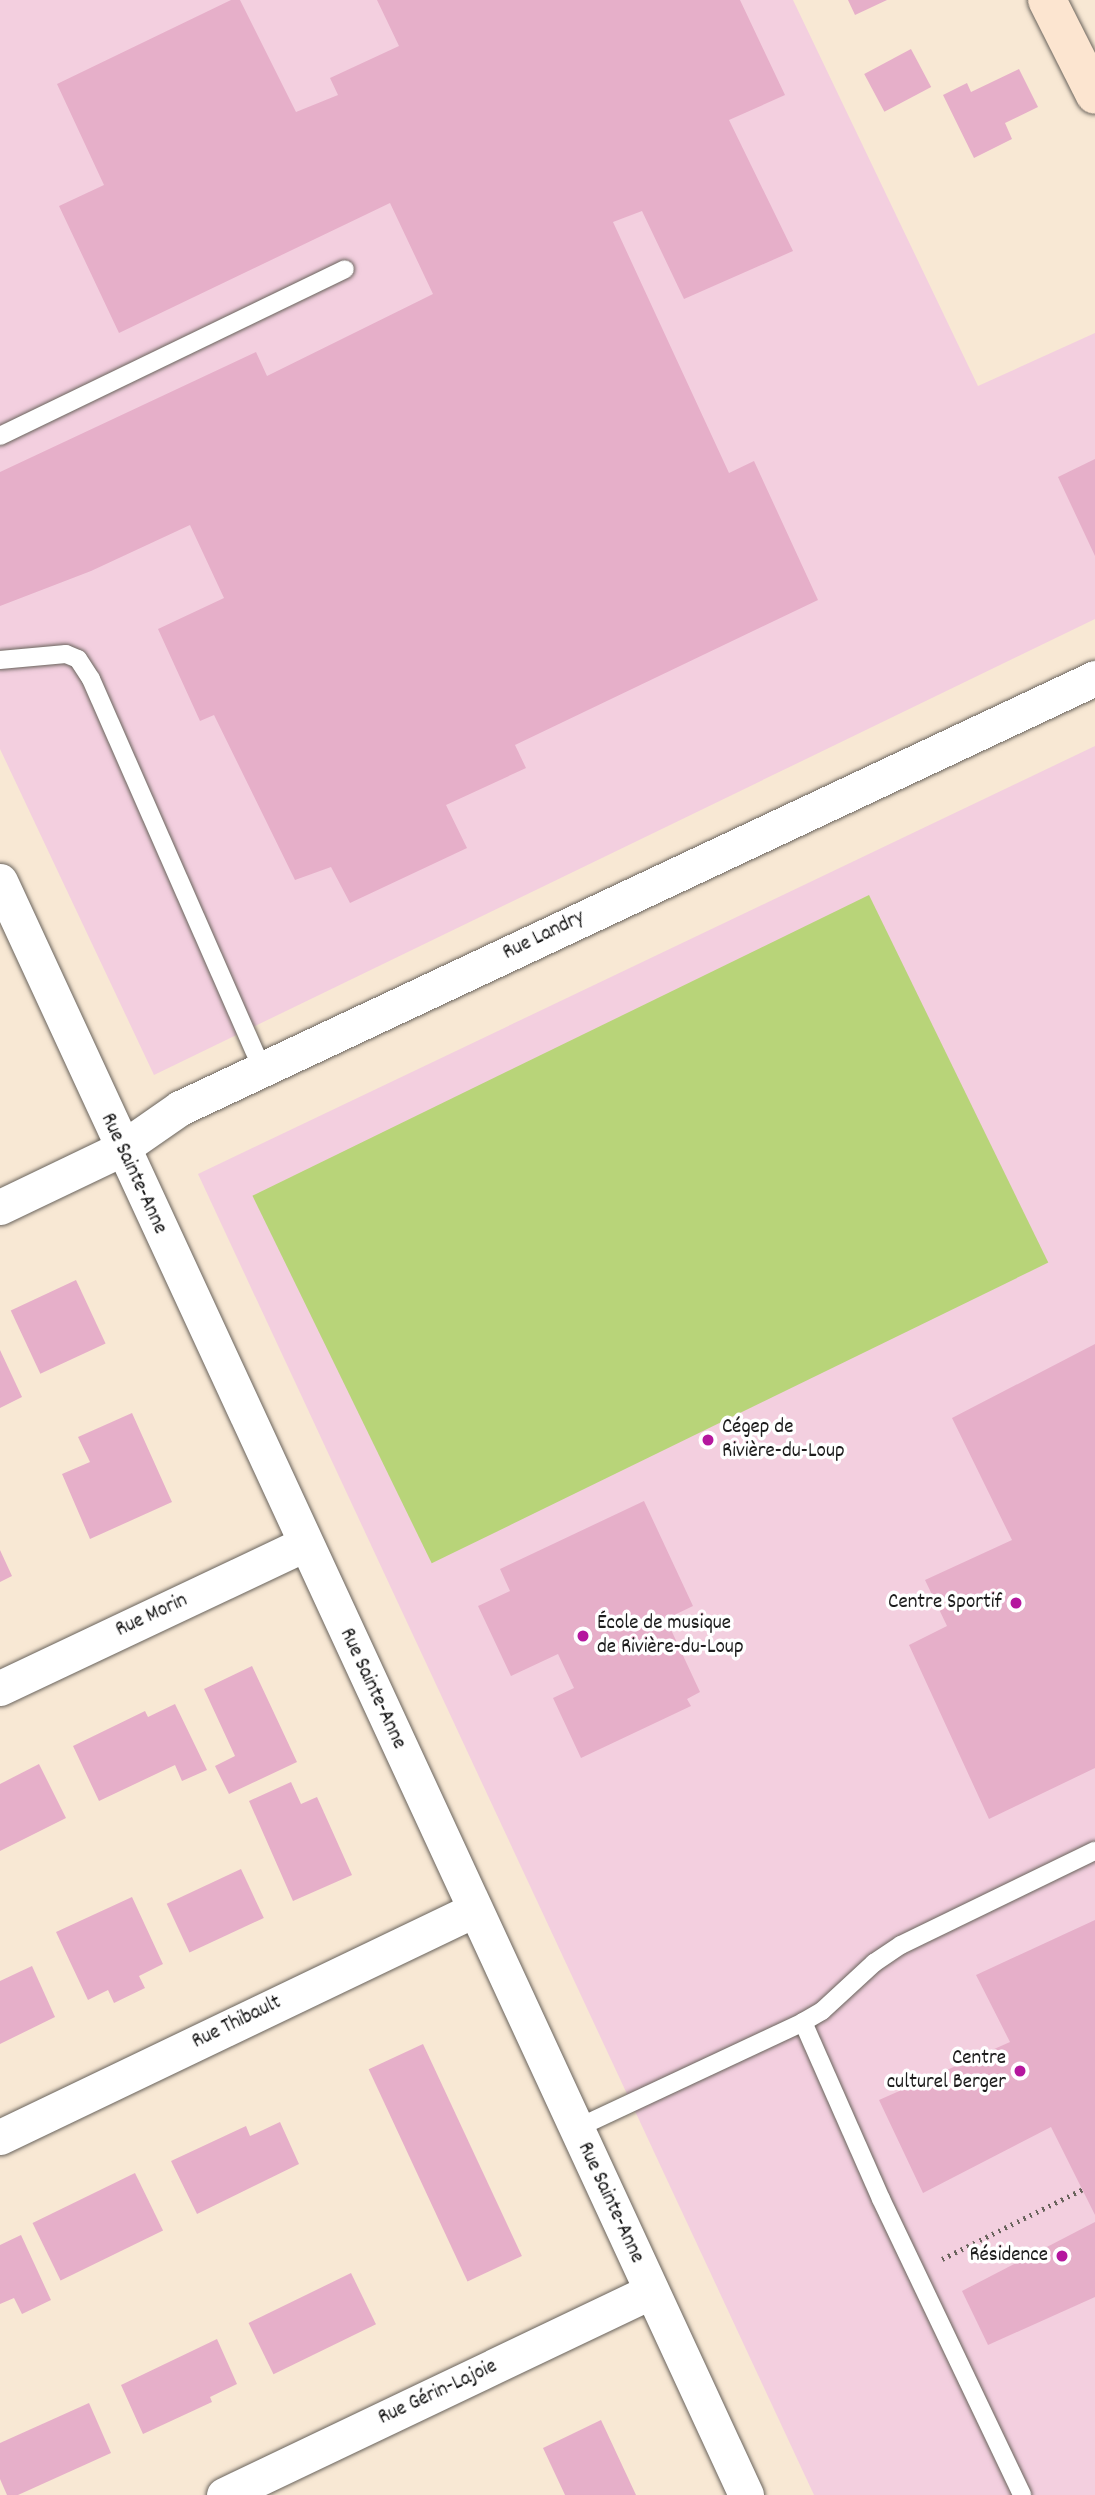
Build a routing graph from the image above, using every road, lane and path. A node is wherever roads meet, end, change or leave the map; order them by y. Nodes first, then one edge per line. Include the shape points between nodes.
1 (1047, 0) edge
2 (1095, 95) edge
3 (345, 269) dead end
4 (0, 436) edge
5 (0, 660) edge
6 (1095, 678) edge
7 (0, 881) edge
8 (263, 1071) junction
9 (121, 1149) junction
10 (0, 1207) edge
11 (304, 1544) junction
12 (0, 1688) edge
13 (1095, 1852) edge
14 (474, 1910) junction
15 (803, 2022) junction
16 (575, 2129) junction
17 (0, 2137) edge
18 (1083, 2189) dead end
19 (916, 2272) junction
20 (651, 2291) junction
21 (224, 2495) edge
22 (746, 2495) edge
23 (1022, 2495) edge

1 - 2 street
3 - 4 lane
5 - 8 lane via 66,654 78,660 91,679
6 - 8 street, Rue Landry
7 - 9 street, Rue Sainte-Anne
8 - 9 street, Rue Landry via 180,1108
9 - 10 street, Rue Landry
9 - 11 street, Rue Sainte-Anne
11 - 12 street, Rue Morin
11 - 14 street, Rue Sainte-Anne
13 - 15 lane via 901,1945
14 - 16 street, Rue Sainte-Anne
14 - 17 street, Rue Thibault
15 - 16 lane
15 - 19 lane
16 - 20 street, Rue Sainte-Anne
18 - 19 path
19 - 23 lane
20 - 21 street, Rue Gérin-Lajoie
20 - 22 street, Rue Sainte-Anne

